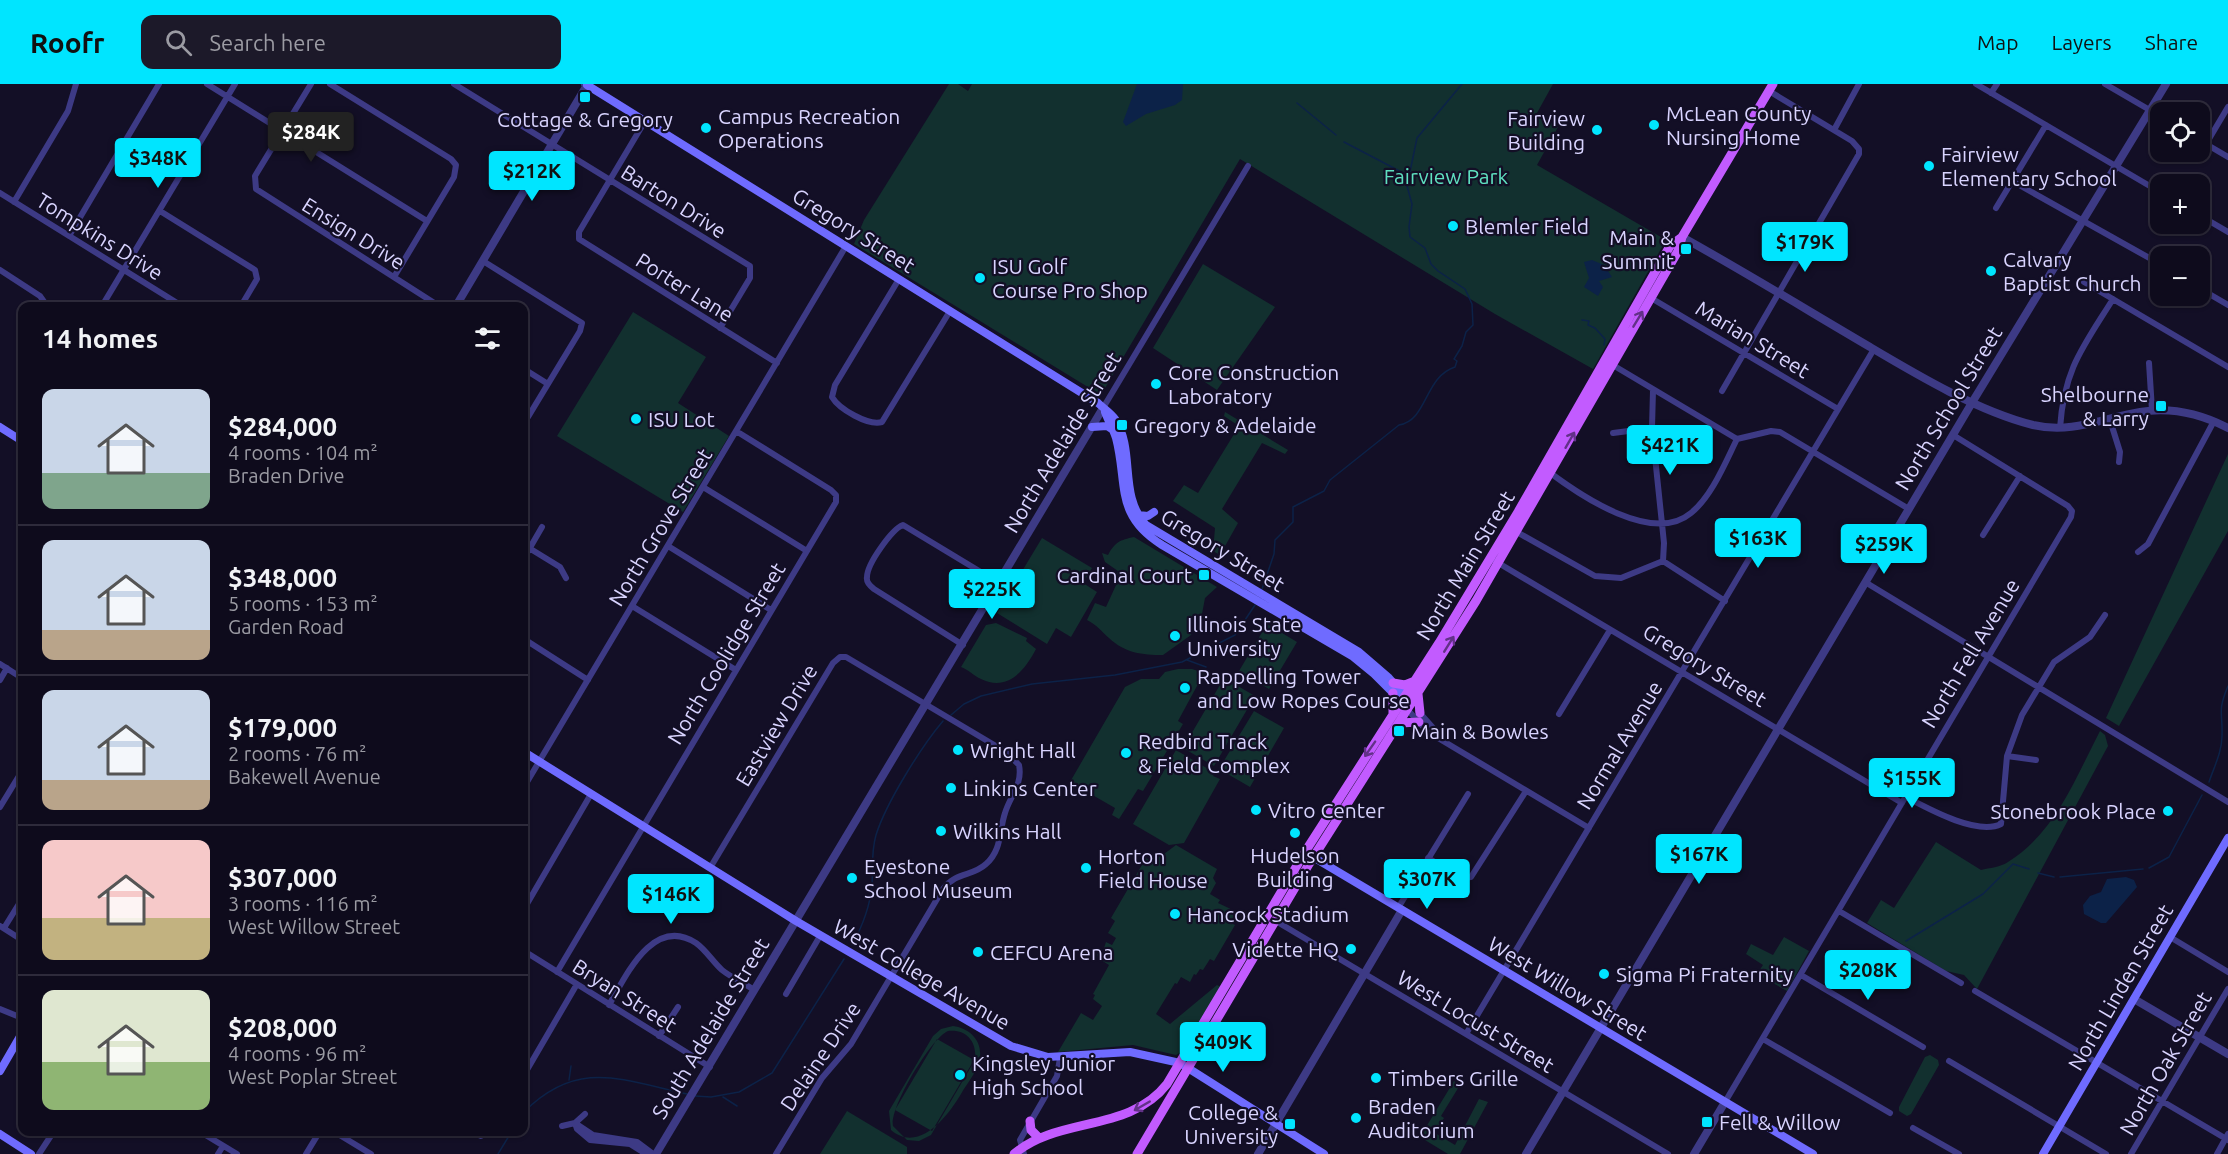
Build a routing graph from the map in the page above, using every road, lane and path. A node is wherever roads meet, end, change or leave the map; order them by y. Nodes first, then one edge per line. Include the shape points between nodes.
1 (76, 84) edge
2 (159, 84) edge
3 (207, 84) edge
4 (235, 84) edge
5 (310, 84) edge
6 (330, 84) edge
7 (454, 84) edge
8 (1859, 84) edge
9 (1976, 84) edge
10 (1997, 84) edge
11 (2105, 84) edge
12 (2166, 84) edge
13 (586, 85) edge
14 (1771, 87) edge
15 (1991, 93) junction
16 (227, 97) junction
17 (2155, 102) edge
18 (2228, 107) edge
19 (2150, 110) joint
20 (645, 121) junction
21 (2046, 125) junction
22 (1834, 130) junction
23 (282, 131) junction
24 (2210, 137) edge
25 (552, 145) junction
26 (2210, 146) edge
27 (2228, 157) edge
28 (1248, 166) dead end
29 (2116, 166) junction
30 (609, 180) junction
31 (2012, 182) junction
32 (2150, 186) edge
33 (0, 193) edge
34 (14, 202) junction
35 (1996, 208) dead end
36 (159, 210) junction
37 (428, 221) junction
38 (2082, 221) junction
39 (2210, 221) edge
40 (2228, 232) edge
41 (69, 236) junction
42 (1682, 237) junction
43 (846, 246) junction
44 (2150, 258) edge
45 (483, 261) junction
46 (0, 270) edge
47 (124, 270) junction
48 (394, 277) junction
49 (899, 279) junction
50 (2084, 282) dead end
51 (1779, 293) junction
52 (2210, 294) edge
53 (1651, 298) junction
54 (2113, 299) junction
55 (45, 302) edge
56 (104, 302) edge
57 (176, 302) edge
58 (243, 302) edge
59 (433, 302) edge
60 (458, 302) edge
61 (2228, 305) edge
62 (950, 311) junction
63 (720, 328) junction
64 (1874, 349) junction
65 (1744, 353) junction
66 (777, 363) junction
67 (1610, 363) junction
68 (2149, 363) dead end
69 (2228, 367) edge
70 (528, 372) edge
71 (548, 384) junction
72 (1653, 390) junction
73 (1722, 391) dead end
74 (1973, 401) junction
75 (1103, 408) junction
76 (1838, 409) junction
77 (2152, 410) junction
78 (528, 417) dead end
79 (2110, 420) junction
80 (2214, 421) junction
81 (0, 427) edge
82 (1092, 427) junction
83 (1652, 428) junction
84 (2060, 428) junction
85 (2228, 428) edge
86 (1113, 430) junction
87 (736, 431) junction
88 (1613, 433) dead end
89 (1953, 435) junction
90 (18, 437) edge
91 (1737, 439) junction
92 (1813, 452) junction
93 (2119, 462) dead end
94 (1547, 471) junction
95 (2020, 476) junction
96 (703, 487) junction
97 (1909, 509) junction
98 (1154, 512) dead end
99 (1138, 515) junction
100 (1662, 522) junction
101 (542, 527) dead end
102 (1513, 529) junction
103 (1983, 535) dead end
104 (668, 546) junction
105 (530, 548) junction
106 (528, 551) edge
107 (807, 551) junction
108 (2138, 552) dead end
109 (1494, 561) junction
110 (1663, 561) junction
111 (566, 578) dead end
112 (1864, 582) junction
113 (999, 583) junction
114 (1725, 601) junction
115 (632, 606) junction
116 (771, 610) junction
117 (2105, 615) dead end
118 (1610, 630) junction
119 (528, 642) edge
120 (963, 645) junction
121 (1989, 657) junction
122 (0, 664) edge
123 (8, 668) junction
124 (736, 670) junction
125 (1682, 673) junction
126 (18, 675) edge
127 (0, 680) edge
128 (588, 680) junction
129 (1415, 681) junction
130 (2038, 687) junction
131 (1393, 688) junction
132 (1418, 694) junction
133 (1407, 703) junction
134 (926, 705) junction
135 (1559, 714) dead end
136 (1419, 717) junction
137 (1396, 719) junction
138 (1777, 729) junction
139 (528, 755) edge
140 (2007, 756) junction
141 (2036, 760) dead end
142 (538, 761) junction
143 (18, 778) edge
144 (528, 780) edge
145 (1526, 791) junction
146 (591, 794) junction
147 (1468, 795) dead end
148 (1906, 797) junction
149 (2228, 802) edge
150 (1902, 803) junction
151 (0, 807) edge
152 (642, 826) junction
153 (1588, 828) junction
154 (2228, 838) edge
155 (1309, 855) junction
156 (1428, 858) junction
157 (710, 868) junction
158 (528, 902) edge
159 (18, 905) edge
160 (1400, 909) junction
161 (1839, 911) junction
162 (1271, 918) junction
163 (796, 921) junction
164 (2, 927) edge
165 (820, 936) junction
166 (18, 937) edge
167 (2170, 938) junction
168 (528, 954) edge
169 (1504, 970) junction
170 (556, 972) junction
171 (2228, 972) edge
172 (1364, 974) junction
173 (1801, 975) junction
174 (892, 977) junction
175 (1961, 983) dead end
176 (577, 984) junction
177 (2228, 989) edge
178 (754, 990) junction
179 (1975, 992) dead end
180 (786, 994) dead end
181 (2134, 999) junction
182 (609, 1005) junction
183 (678, 1007) dead end
184 (0, 1009) edge
185 (18, 1016) edge
186 (1599, 1027) junction
187 (1466, 1034) junction
188 (659, 1036) junction
189 (2199, 1037) junction
190 (1762, 1039) junction
191 (18, 1040) edge
192 (1923, 1047) dead end
193 (2228, 1054) edge
194 (1060, 1058) junction
195 (1949, 1061) dead end
196 (2097, 1063) junction
197 (1184, 1065) junction
198 (710, 1067) junction
199 (528, 1068) edge
200 (0, 1071) edge
201 (1562, 1091) junction
202 (2162, 1101) junction
203 (1725, 1102) junction
204 (1890, 1113) dead end
205 (585, 1114) dead end
206 (1030, 1121) junction
207 (575, 1123) junction
208 (1276, 1124) junction
209 (562, 1126) dead end
210 (2059, 1127) junction
211 (1913, 1128) dead end
212 (0, 1134) edge
213 (51, 1136) edge
214 (207, 1136) edge
215 (317, 1136) edge
216 (341, 1136) edge
217 (1039, 1138) junction
218 (2227, 1138) edge
219 (617, 1141) junction
220 (223, 1146) junction
221 (1020, 1152) edge
222 (31, 1154) edge
223 (39, 1154) edge
224 (218, 1154) edge
225 (237, 1154) edge
226 (306, 1154) edge
227 (371, 1154) edge
228 (646, 1154) edge
229 (654, 1154) edge
230 (776, 1154) edge
231 (1137, 1154) edge
232 (1258, 1154) edge
233 (1324, 1154) edge
234 (1526, 1154) edge
235 (1668, 1154) edge
236 (1694, 1154) edge
237 (1814, 1154) edge
238 (1959, 1154) edge
239 (2043, 1154) edge
240 (2106, 1154) edge
241 (2131, 1154) edge
242 (2217, 1154) edge

1 - 34 street via 68,111
2 - 41 street
3 - 16 street
4 - 16 street
5 - 23 street
6 - 37 street via 452,159 456,169
7 - 25 street, Barton Drive
8 - 22 street
9 - 15 street
10 - 15 street
11 - 19 street
12 - 17 street, North School Street
13 - 20 main road, Gregory Street
13 - 25 street
14 - 22 street
14 - 42 main road, North Main Street
15 - 21 street
16 - 23 street
16 - 36 street
18 - 24 street
19 - 29 street, North School Street
20 - 30 street
20 - 43 main road, Gregory Street
21 - 29 street
21 - 31 street
22 - 51 street via 1855,143 1858,156
23 - 37 street
23 - 48 street, Ensign Drive via 255,176 258,192
25 - 30 street, Barton Drive
25 - 45 street
26 - 27 street
28 - 75 street, North Adelaide Street
29 - 32 street
29 - 38 street, North School Street
30 - 63 street, Porter Lane via 579,236
30 - 63 street, Barton Drive via 752,271
31 - 35 street
31 - 38 street
33 - 34 street, Tompkins Drive
34 - 41 street, Tompkins Drive
36 - 47 street
36 - 58 street via 257,274
37 - 48 street
38 - 44 street
38 - 74 street, North School Street
39 - 40 street
41 - 47 street, Tompkins Drive
42 - 51 street
42 - 53 main road, North Main Street
42 - 94 main road, North Main Street via 1670,246
43 - 49 main road, Gregory Street
43 - 66 street, North Grove Street
45 - 60 street
45 - 71 street via 582,322
46 - 55 street
47 - 56 street
47 - 57 street, Tompkins Drive
48 - 59 street, Ensign Drive
49 - 62 main road, Gregory Street
49 - 62 street via 835,385 832,397 837,404 868,422 878,424 885,420
50 - 54 street
51 - 64 street
51 - 65 street
52 - 61 street
53 - 65 street, Marian Street
67 -> 53 main road, North Main Street
54 - 69 street
54 - 84 street via 2068,374
62 - 75 main road, Gregory Street
63 - 66 street, Porter Lane
64 - 74 street via 1937,387
64 - 76 street, Normal Avenue
65 - 73 street
65 - 76 street, Marian Street
66 - 87 street, North Grove Street
67 - 72 street
94 -> 67 main road, North Main Street
68 - 77 street
70 - 71 street
71 - 78 street
72 - 83 street
72 - 91 street
74 - 84 street via 2023,422
74 - 89 street, North School Street
75 - 82 street, North Adelaide Street
75 - 86 main road, Gregory Street
75 - 99 main road, Gregory Street via 1120,429 1131,501
76 - 92 street, Normal Avenue
77 - 79 street
77 - 80 street
79 - 84 street
79 - 93 street via 2120,452
80 - 85 street
80 - 108 street via 2148,544
81 - 90 main road
82 - 86 main road via 1107,426
82 - 113 street, North Adelaide Street
83 - 88 street
83 - 100 street
86 - 131 main road, Gregory Street via 1125,501 1140,529 1352,656
87 - 96 street, North Grove Street
87 - 107 street, North Coolidge Street via 837,497
89 - 95 street
89 - 97 street, North School Street
91 - 92 street via 1780,432
91 - 100 street via 1694,510 1682,519
92 - 97 street
92 - 114 street, Normal Avenue
94 - 100 street via 1633,521
94 - 102 main road, North Main Street
95 - 103 street
95 - 121 street, North Fell Avenue via 2068,506 2071,517
96 - 104 street, North Grove Street
96 - 107 street
97 - 112 street, North School Street
98 - 99 main road
99 - 131 main road, Gregory Street via 1156,534 1359,652
100 - 110 street
101 - 105 street
102 - 109 main road, North Main Street
102 - 110 street via 1595,576 1621,578
104 - 115 street, North Grove Street
104 - 116 street
105 - 106 street
105 - 111 street via 560,567
107 - 116 street, North Coolidge Street
109 - 118 street, Gregory Street
109 - 129 main road, North Main Street
132 -> 109 main road, North Main Street
110 - 114 street
112 - 121 street
112 - 138 street, North School Street
113 - 120 street, North Adelaide Street
113 - 120 street via 903,525 896,527 869,569 866,578 874,589
114 - 125 street, Normal Avenue
115 - 124 street
115 - 128 street, North Grove Street
116 - 124 street, North Coolidge Street
117 - 130 street via 2090,637 2054,662
118 - 125 street, Gregory Street
118 - 135 street
119 - 128 street
120 - 134 street, North Adelaide Street
121 - 130 street
121 - 148 street, North Fell Avenue
122 - 123 street
123 - 126 street
123 - 127 street
124 - 152 street, North Coolidge Street
125 - 138 street, Gregory Street
125 - 153 street, Normal Avenue
128 - 142 street, North Grove Street
129 - 131 main road
129 - 133 main road, North Main Street
130 - 140 street via 2019,721
130 - 149 street
131 - 133 main road, Gregory Street
131 - 137 main road
132 - 133 main road, North Main Street
132 - 136 main road
133 - 136 street
133 - 137 main road, North Main Street
134 - 157 street, Eastview Drive via 846,657 837,658
134 - 163 street, North Adelaide Street
134 - 174 street, Delaine Drive via 1012,756 1021,776 1005,811 994,854 978,870 949,881
136 - 137 main road
136 - 145 street via 1450,746
137 - 155 main road, North Main Street
138 - 150 street, Gregory Street
138 - 186 street, North School Street
139 - 142 main road, West College Avenue
140 - 141 street
140 - 148 street via 2002,822 1997,826 1954,820
142 - 144 street, North Grove Street
142 - 146 main road, West College Avenue
143 - 151 street
145 - 153 street
145 - 156 street via 1471,877 1462,878
146 - 152 main road, West College Avenue
146 - 158 street
147 - 156 street
148 - 150 street, North Fell Avenue
150 - 161 street, North Fell Avenue
152 - 157 main road, West College Avenue
152 - 170 street, North Coolidge Street
153 - 169 street, Normal Avenue
154 - 167 main road, North Linden Street
155 - 160 main road, West Willow Street
155 - 162 main road, North Main Street
156 - 160 street
157 - 163 main road, West College Avenue
159 - 164 street
160 - 169 main road, West Willow Street
160 - 172 street
161 - 173 street, North Fell Avenue
161 - 175 street
162 - 172 street, West Locust Street
162 - 197 main road, North Main Street
163 - 165 main road, West College Avenue
163 - 178 street, South Adelaide Street
164 - 166 street
165 - 174 main road, West College Avenue
165 - 180 street
167 - 171 street
167 - 181 main road, North Linden Street
168 - 170 street, Bryan Street
169 - 186 main road, West Willow Street
169 - 187 street, Normal Avenue
170 - 176 street, Bryan Street
172 - 187 street, West Locust Street
172 - 208 street
173 - 190 street, North Fell Avenue
173 - 192 street
174 - 194 main road, West College Avenue via 1011,1046
174 - 230 street, Delaine Drive via 845,1054 822,1077
176 - 182 street, Bryan Street
176 - 199 street
177 - 189 street, North Oak Street
178 - 182 street via 724,972 694,942 666,937 640,954
178 - 198 street, South Adelaide Street
179 - 196 street
181 - 189 street
181 - 196 main road, North Linden Street
182 - 188 street, Bryan Street
183 - 188 street
184 - 185 street
186 - 201 street, North School Street
186 - 203 main road, West Willow Street
187 - 201 street, West Locust Street
188 - 198 street, Bryan Street
189 - 193 street
189 - 202 street, North Oak Street
190 - 203 street, North Fell Avenue
190 - 204 street
191 - 200 main road
194 - 197 main road, West College Avenue via 1130,1052
194 - 206 street via 1057,1076
195 - 210 street
196 - 202 street
196 - 210 main road, North Linden Street
197 - 208 main road, West College Avenue
197 -> 217 main road via 1139,1108
197 - 231 main road
198 - 229 street, South Adelaide Street
201 - 234 street, North School Street
201 - 235 street, West Locust Street
202 - 218 street
202 - 241 street, North Oak Street
203 - 236 street, North Fell Avenue
203 - 237 main road, West Willow Street
205 - 207 street
206 - 217 main road via 1031,1130
206 - 221 street via 1020,1140
207 - 209 street
207 - 219 street via 576,1130 584,1136
208 - 232 street
208 - 233 main road, West College Avenue
210 - 239 main road, North Linden Street
210 - 240 street
211 - 238 street
212 - 222 main road
213 - 223 street
214 - 220 street
215 - 226 street
216 - 227 street
217 - 221 main road
218 - 242 street
219 - 228 street
219 - 229 street via 637,1142
220 - 224 street
220 - 225 street

